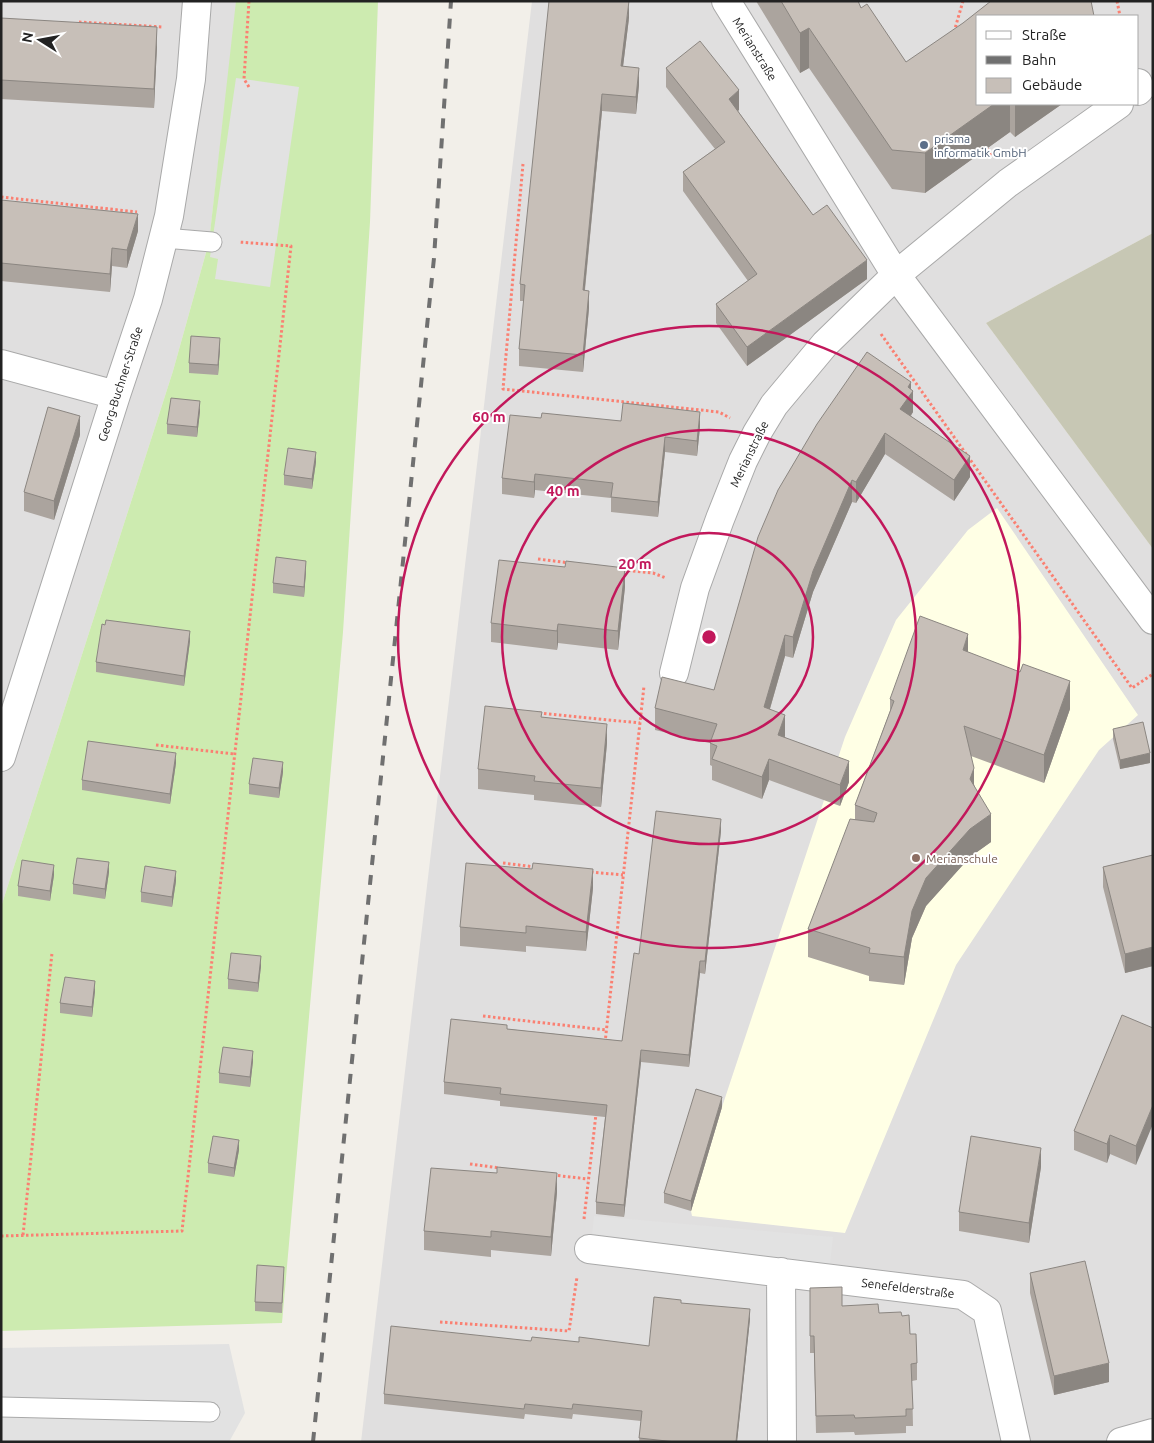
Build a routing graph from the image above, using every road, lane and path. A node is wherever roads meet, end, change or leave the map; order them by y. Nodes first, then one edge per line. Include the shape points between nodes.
1 (197, 1) edge
2 (249, 1) edge
3 (726, 1) edge
4 (963, 1) edge
5 (1116, 1) edge
6 (1120, 15) edge
7 (79, 22) edge
8 (195, 28) junction
9 (952, 40) edge
10 (249, 87) dead end
11 (1119, 105) edge
12 (523, 164) dead end
13 (1, 197) edge
14 (166, 227) junction
15 (212, 242) dead end
16 (232, 242) dead end
17 (896, 275) junction
18 (862, 308) junction
19 (1, 364) edge
20 (116, 395) junction
21 (757, 433) junction
22 (538, 560) dead end
23 (576, 564) edge
24 (615, 568) edge
25 (694, 588) junction
26 (1153, 620) edge
27 (674, 674) joint
28 (1153, 674) edge
29 (535, 712) edge
30 (640, 723) junction
31 (156, 745) dead end
32 (234, 754) junction
33 (1, 757) edge
34 (503, 863) dead end
35 (540, 867) edge
36 (586, 872) edge
37 (624, 875) junction
38 (52, 952) dead end
39 (483, 1016) dead end
40 (606, 1030) junction
41 (604, 1050) edge
42 (597, 1110) edge
43 (470, 1164) dead end
44 (510, 1169) edge
45 (549, 1174) edge
46 (588, 1179) junction
47 (23, 1235) junction
48 (1, 1236) edge
49 (585, 1249) junction
50 (781, 1272) junction
51 (440, 1322) dead end
52 (1, 1407) edge
53 (210, 1412) dead end
54 (1153, 1433) edge
55 (782, 1442) edge
56 (1016, 1442) edge
57 (1121, 1442) edge

1 - 8 street, Georg-Buchner-Straße
2 - 10 path via 244,80
3 - 17 street, Merianstraße
4 - 9 path
5 - 6 path
7 - 8 path
8 - 14 street, Georg-Buchner-Straße via 191,79
11 - 17 street, Merianstraße via 1008,183
12 - 21 path via 503,389 719,412
13 - 14 path
14 - 15 lane
14 - 20 street, Georg-Buchner-Straße via 148,299
16 - 32 path via 291,246
17 - 18 street, Merianstraße
17 - 26 street, Merianstraße
18 - 21 street, Merianstraße via 825,344 774,404
18 - 28 path via 1132,688
19 - 20 street
20 - 33 street, Georg-Buchner-Straße
21 - 25 street, Merianstraße
22 - 23 path
24 - 25 path via 653,573
25 - 27 street, Merianstraße
27 - 30 path via 644,685
29 - 30 path
30 - 37 path
31 - 32 path
32 - 47 path via 182,1231
34 - 35 path
36 - 37 path
37 - 40 path
38 - 47 path
39 - 40 path
40 - 41 path
42 - 46 path
43 - 44 path
45 - 46 path
46 - 49 path
47 - 48 path
49 - 50 street, Senefelderstraße
49 - 51 path via 570,1331
50 - 55 street
50 - 56 street, Senefelderstraße via 964,1295 987,1311
52 - 53 lane
54 - 57 street

